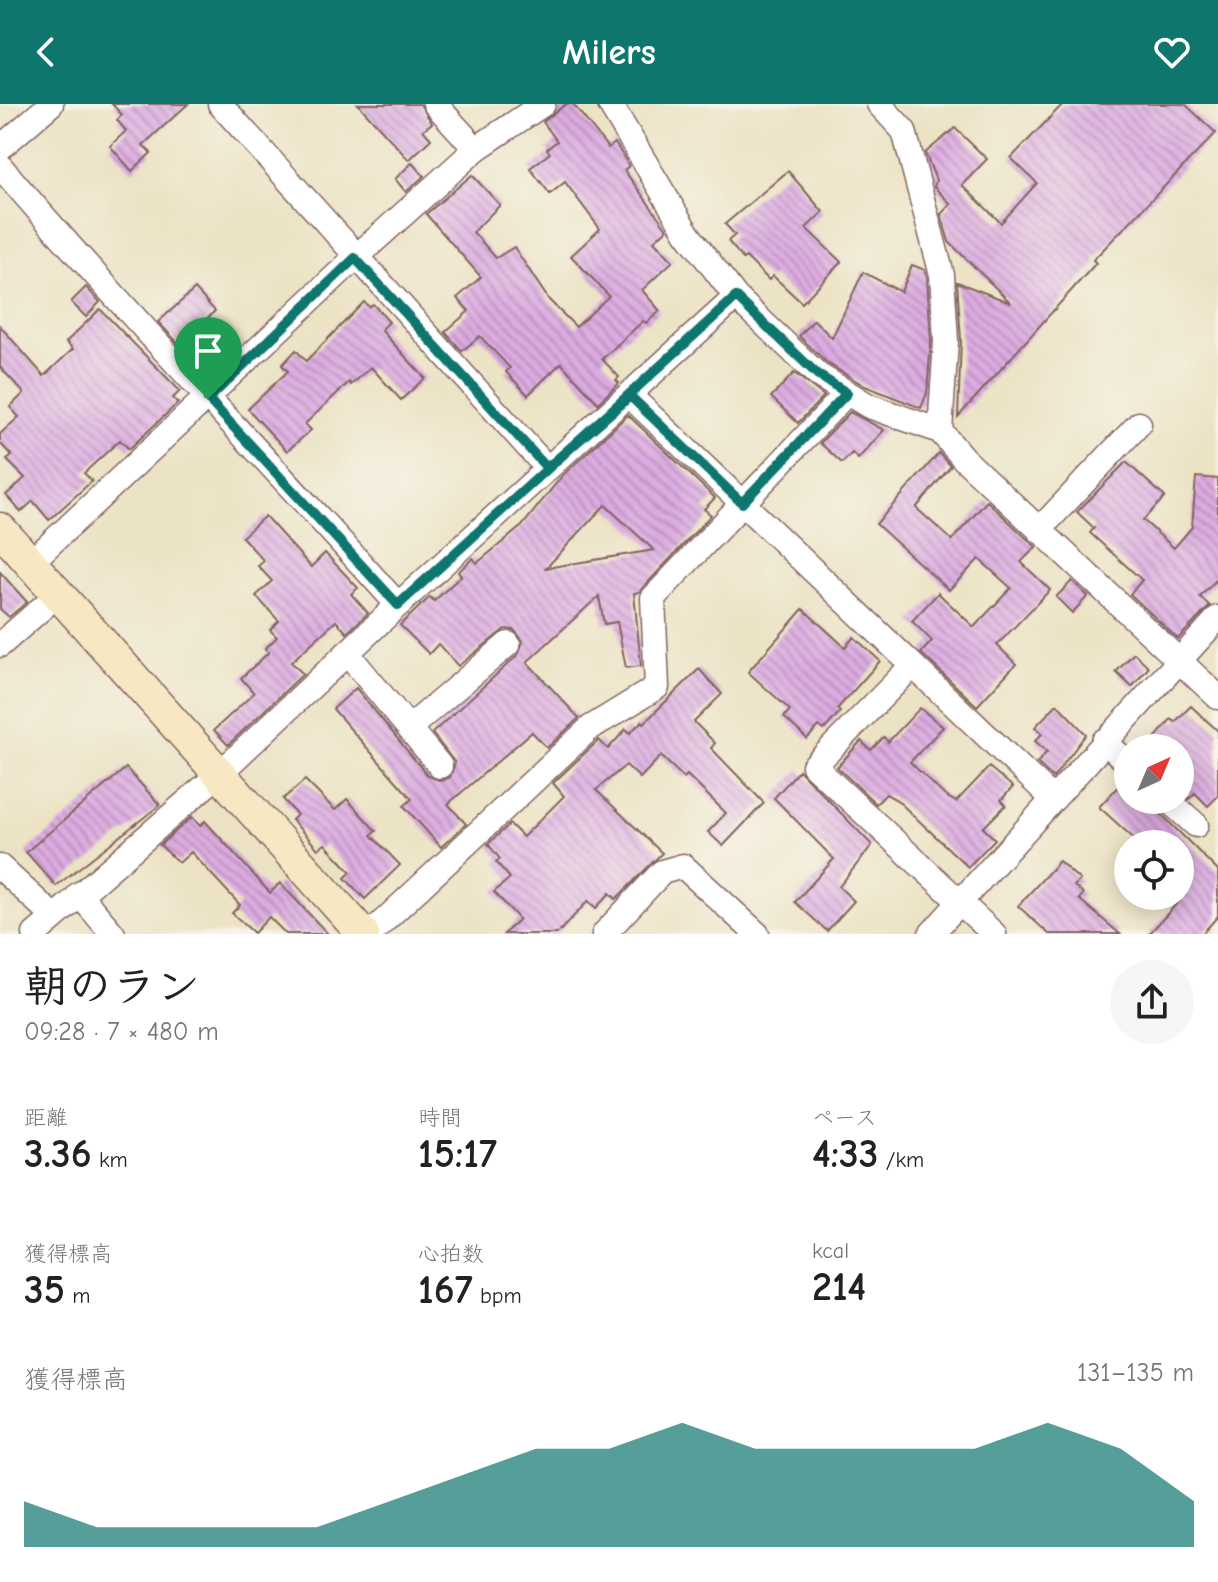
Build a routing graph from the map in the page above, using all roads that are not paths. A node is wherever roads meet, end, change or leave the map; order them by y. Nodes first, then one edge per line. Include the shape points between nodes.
1 (51, 104) edge
2 (220, 104) edge
3 (435, 104) edge
4 (543, 104) edge
5 (610, 104) edge
6 (879, 104) edge
7 (0, 148) edge
8 (476, 149) junction
9 (0, 166) edge
10 (355, 258) junction
11 (736, 297) junction
12 (847, 393) junction
13 (630, 396) junction
14 (208, 399) junction
15 (1139, 424) dead end
16 (940, 431) junction
17 (547, 468) junction
18 (742, 503) junction
19 (0, 529) edge
20 (1039, 530) junction
21 (31, 562) junction
22 (59, 593) junction
23 (398, 605) junction
24 (1218, 618) edge
25 (508, 644) dead end
26 (0, 645) edge
27 (347, 653) junction
28 (1180, 661) junction
29 (911, 667) junction
30 (1218, 697) edge
31 (409, 728) junction
32 (1104, 741) junction
33 (1114, 750) edge
34 (440, 766) dead end
35 (220, 773) junction
36 (1053, 799) junction
37 (1184, 814) edge
38 (1196, 825) dead end
39 (0, 867) edge
40 (79, 894) junction
41 (958, 903) junction
42 (54, 917) junction
43 (35, 934) edge
44 (113, 934) edge
45 (363, 934) edge
46 (370, 934) edge
47 (604, 934) edge
48 (757, 934) edge
49 (931, 934) edge
50 (994, 934) edge

1 - 7 street
2 - 10 street
3 - 8 street
4 - 8 street
5 - 11 street via 687,233
6 - 16 street via 904,131 942,275 946,341
8 - 10 street
9 - 14 street via 104,289
10 - 14 street
10 - 17 street
11 - 12 street via 818,375
11 - 13 street
12 - 16 street via 907,422
12 - 18 street
13 - 17 street
13 - 18 street
14 - 21 street
14 - 23 street
15 - 20 street
16 - 20 street
17 - 23 street
18 - 29 street
18 - 46 street via 653,598 657,687 590,728
19 - 21 street
20 - 28 street
21 - 22 street
22 - 26 street
22 - 35 street
23 - 27 street
24 - 28 street
25 - 31 street
27 - 31 street
27 - 35 street
28 - 30 street
28 - 32 street
29 - 36 street
29 - 41 street via 814,766
31 - 34 street
32 - 33 street
32 - 36 street
35 - 40 street
35 - 45 street
36 - 41 street
37 - 38 street
39 - 42 street
40 - 42 street
40 - 44 street
41 - 49 street
41 - 50 street
42 - 43 street
47 - 48 street via 662,872 683,866

